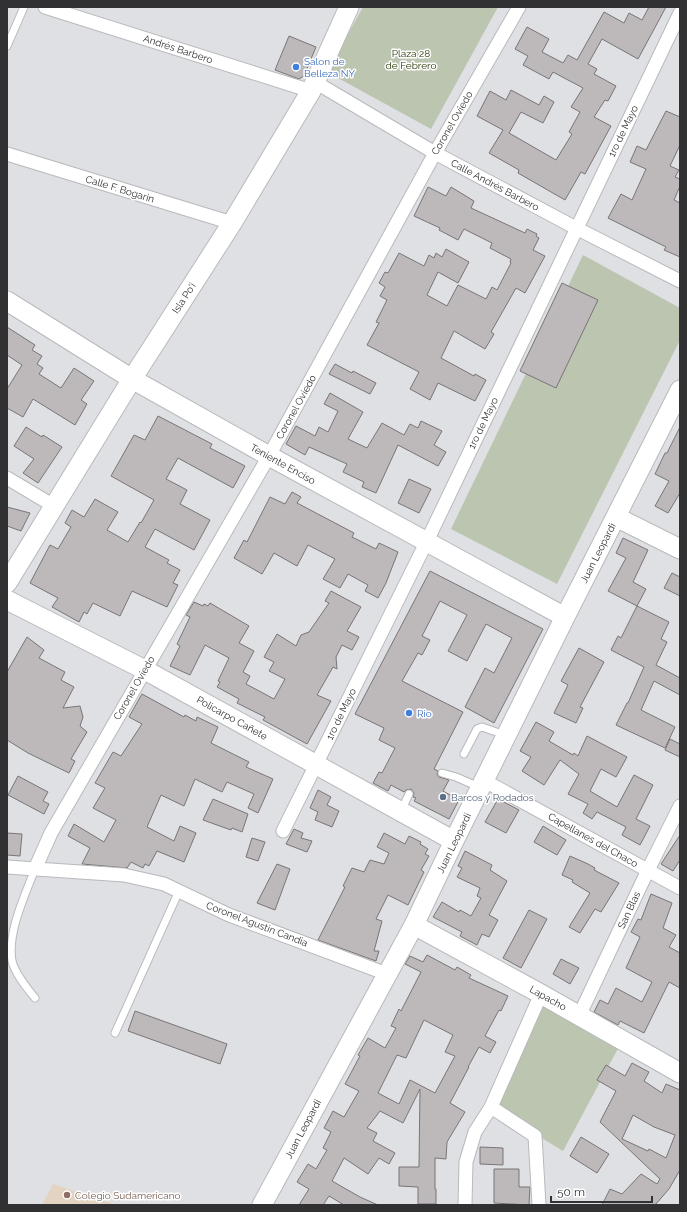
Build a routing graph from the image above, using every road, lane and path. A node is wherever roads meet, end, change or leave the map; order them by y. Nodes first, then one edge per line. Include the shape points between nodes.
1 (24, 7) edge
2 (45, 7) edge
3 (349, 7) edge
4 (519, 7) edge
5 (680, 13) edge
6 (7, 46) edge
7 (313, 87) junction
8 (435, 153) junction
9 (7, 154) edge
10 (232, 223) junction
11 (576, 228) junction
12 (680, 281) edge
13 (7, 301) edge
14 (132, 379) junction
15 (680, 390) edge
16 (269, 456) junction
17 (7, 478) edge
18 (54, 506) junction
19 (616, 517) junction
20 (427, 541) junction
21 (680, 549) edge
22 (7, 582) edge
23 (7, 600) edge
24 (565, 617) junction
25 (145, 670) junction
26 (507, 736) junction
27 (464, 754) dead end
28 (317, 764) junction
29 (442, 773) dead end
30 (483, 784) junction
31 (410, 794) dead end
32 (680, 806) edge
33 (401, 811) junction
34 (283, 831) dead end
35 (454, 841) junction
36 (7, 867) edge
37 (35, 869) junction
38 (648, 870) junction
39 (680, 888) edge
40 (178, 891) junction
41 (414, 925) junction
42 (387, 974) junction
43 (541, 994) junction
44 (35, 998) dead end
45 (579, 1016) junction
46 (115, 1033) dead end
47 (680, 1073) edge
48 (491, 1107) junction
49 (265, 1204) edge
50 (465, 1205) edge
51 (539, 1205) edge

1 - 6 lane
2 - 7 street, Andrés Barbero
3 - 7 street, Isla Po'i
4 - 8 street, Coronel Oviedo
5 - 11 street, 1ro de Mayo
7 - 8 street, Calle Andrés Barbero
7 - 10 street, Isla Po'i
8 - 11 street, Calle Andrés Barbero
8 - 16 street, Coronel Oviedo
9 - 10 street, Calle F. Bogarin
10 - 14 street, Isla Po'i
11 - 12 street, Calle Andrés Barbero
11 - 20 street, 1ro de Mayo
13 - 14 street, Teniente Enciso
14 - 16 street, Teniente Enciso
14 - 18 street, Isla Po'i
15 - 19 street, Juan Leopardi
16 - 20 street, Teniente Enciso
16 - 25 street, Coronel Oviedo
17 - 18 street
18 - 22 street, Isla Po'i
19 - 21 street
19 - 24 street, Juan Leopardi
20 - 24 street, Teniente Enciso
20 - 28 street, 1ro de Mayo
23 - 25 street, Policarpo Cañete
24 - 26 street, Juan Leopardi
25 - 28 street, Policarpo Cañete
25 - 37 street, Coronel Oviedo via 51,833
26 - 27 lane via 479,727
26 - 30 street, Juan Leopardi
28 - 33 street, Policarpo Cañete
28 - 34 street, 1ro de Mayo
29 - 30 lane
30 - 35 street, Juan Leopardi
30 - 38 street, Capellanes del Chaco
31 - 33 lane
32 - 38 street, San Blas
33 - 35 street, Policarpo Cañete
35 - 41 street, Juan Leopardi
36 - 37 street, Coronel Agustin Candia
37 - 40 street, Coronel Agustin Candia via 124,875 164,884
37 - 44 lane via 17,919 12,944 12,962 23,983
38 - 39 street, Capellanes del Chaco
38 - 45 street, San Blas
40 - 42 street, Coronel Agustin Candia via 229,915
40 - 46 lane
41 - 42 street, Juan Leopardi
41 - 43 street, Lapacho
42 - 49 street, Juan Leopardi
43 - 45 street, Lapacho
43 - 48 street
45 - 47 street, Lapacho
48 - 50 street via 474,1132 466,1162
48 - 51 street via 534,1136

